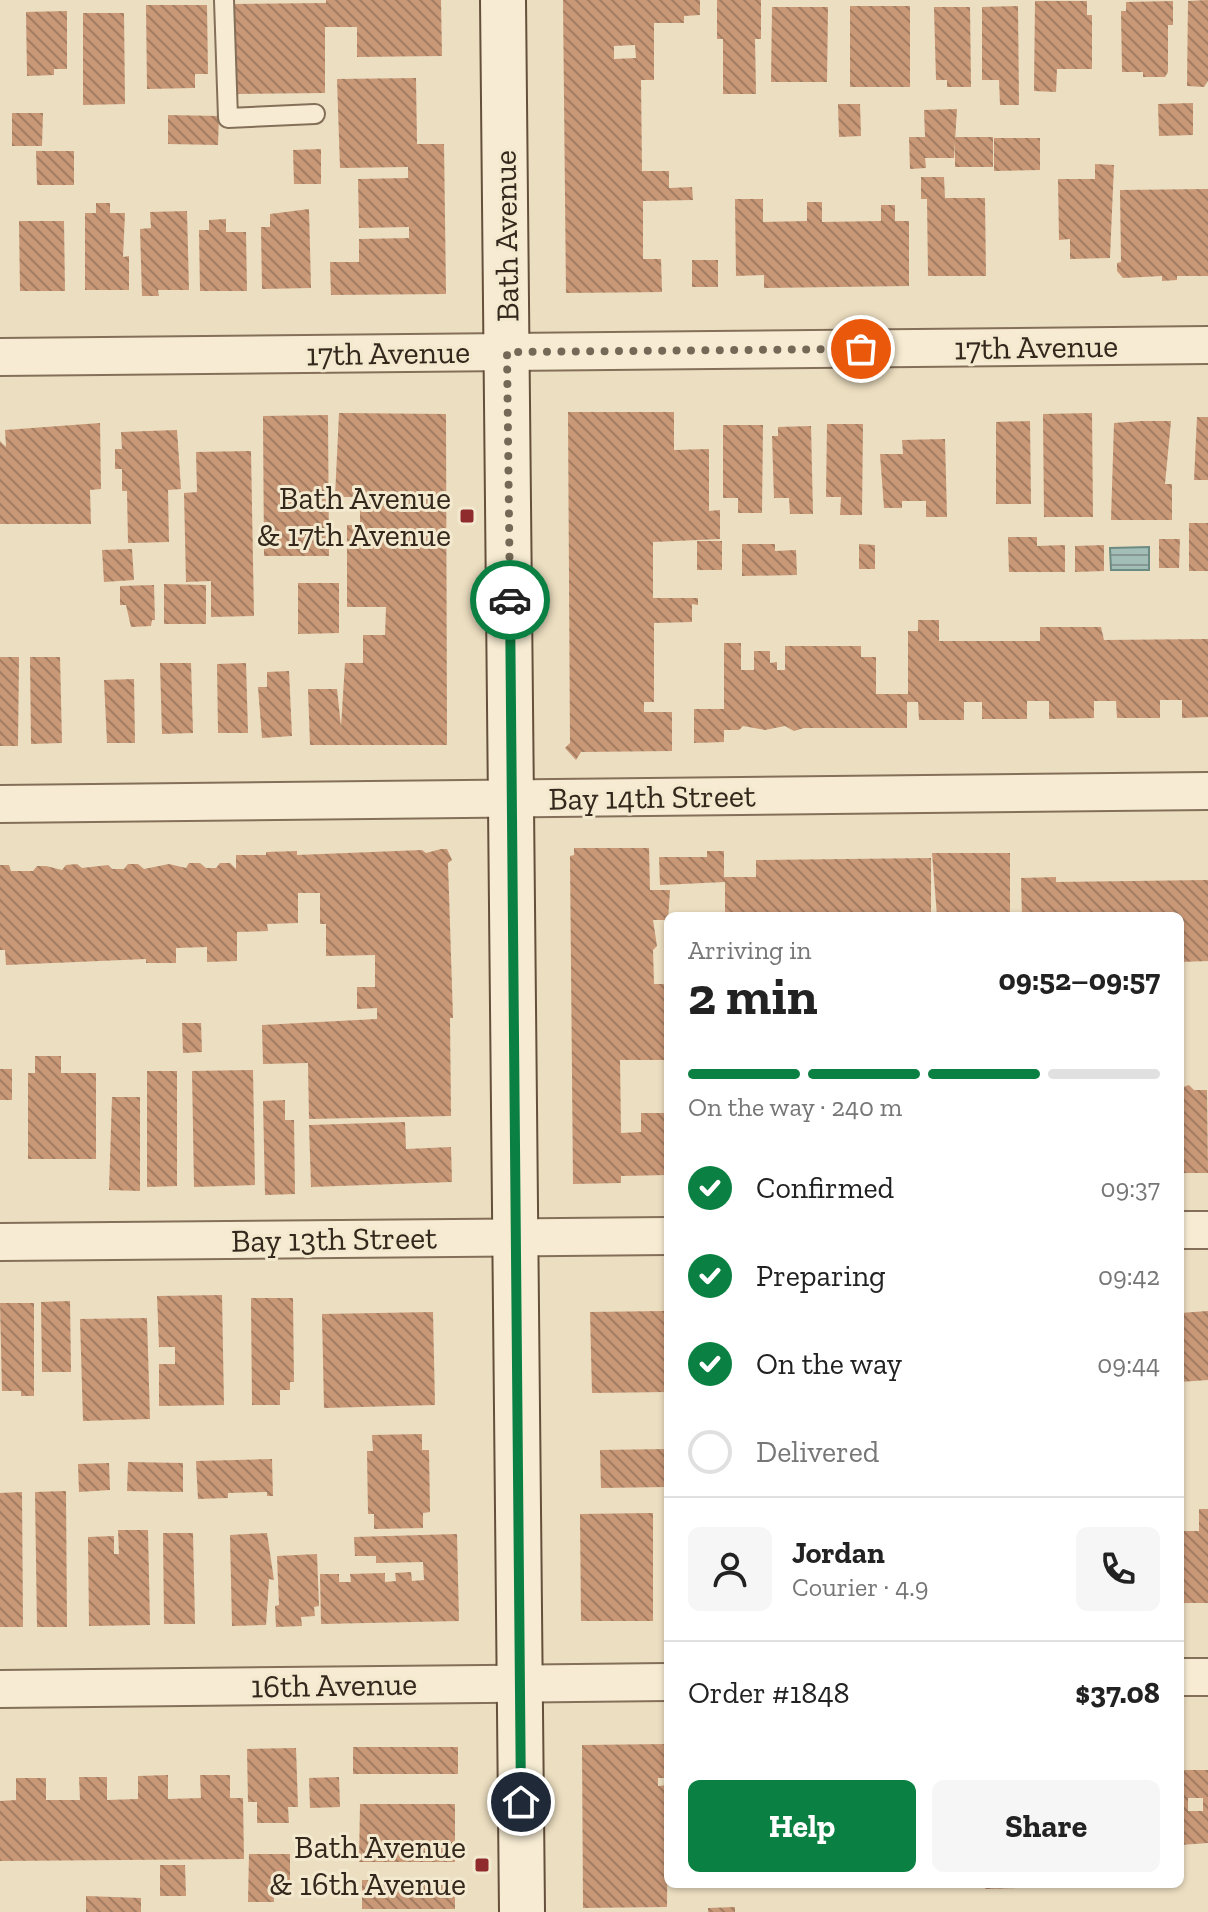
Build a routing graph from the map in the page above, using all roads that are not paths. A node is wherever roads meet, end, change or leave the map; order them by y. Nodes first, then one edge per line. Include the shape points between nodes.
1 (224, 0) edge
2 (503, 0) edge
3 (315, 114) dead end
4 (1208, 345) edge
5 (507, 352) junction
6 (0, 357) edge
7 (1208, 791) edge
8 (512, 798) junction
9 (0, 804) edge
10 (1184, 1230) edge
11 (1208, 1230) edge
12 (664, 1236) edge
13 (515, 1237) junction
14 (0, 1242) edge
15 (1184, 1677) edge
16 (1208, 1677) edge
17 (664, 1682) edge
18 (520, 1684) junction
19 (0, 1689) edge
20 (522, 1912) edge

1 - 3 lane via 228,118
2 - 5 street, Bath Avenue
4 - 5 street, 17th Avenue
5 - 6 street, 17th Avenue
5 - 8 street, Bath Avenue
7 - 8 street, Bay 14th Street
8 - 9 street, Bay 14th Street
8 - 13 street, Bath Avenue
10 - 11 street
12 - 13 street, Bay 13th Street
13 - 14 street, Bay 13th Street
13 - 18 street, Bath Avenue
15 - 16 street
17 - 18 street, 16th Avenue
18 - 19 street, 16th Avenue
18 - 20 street, Bath Avenue

